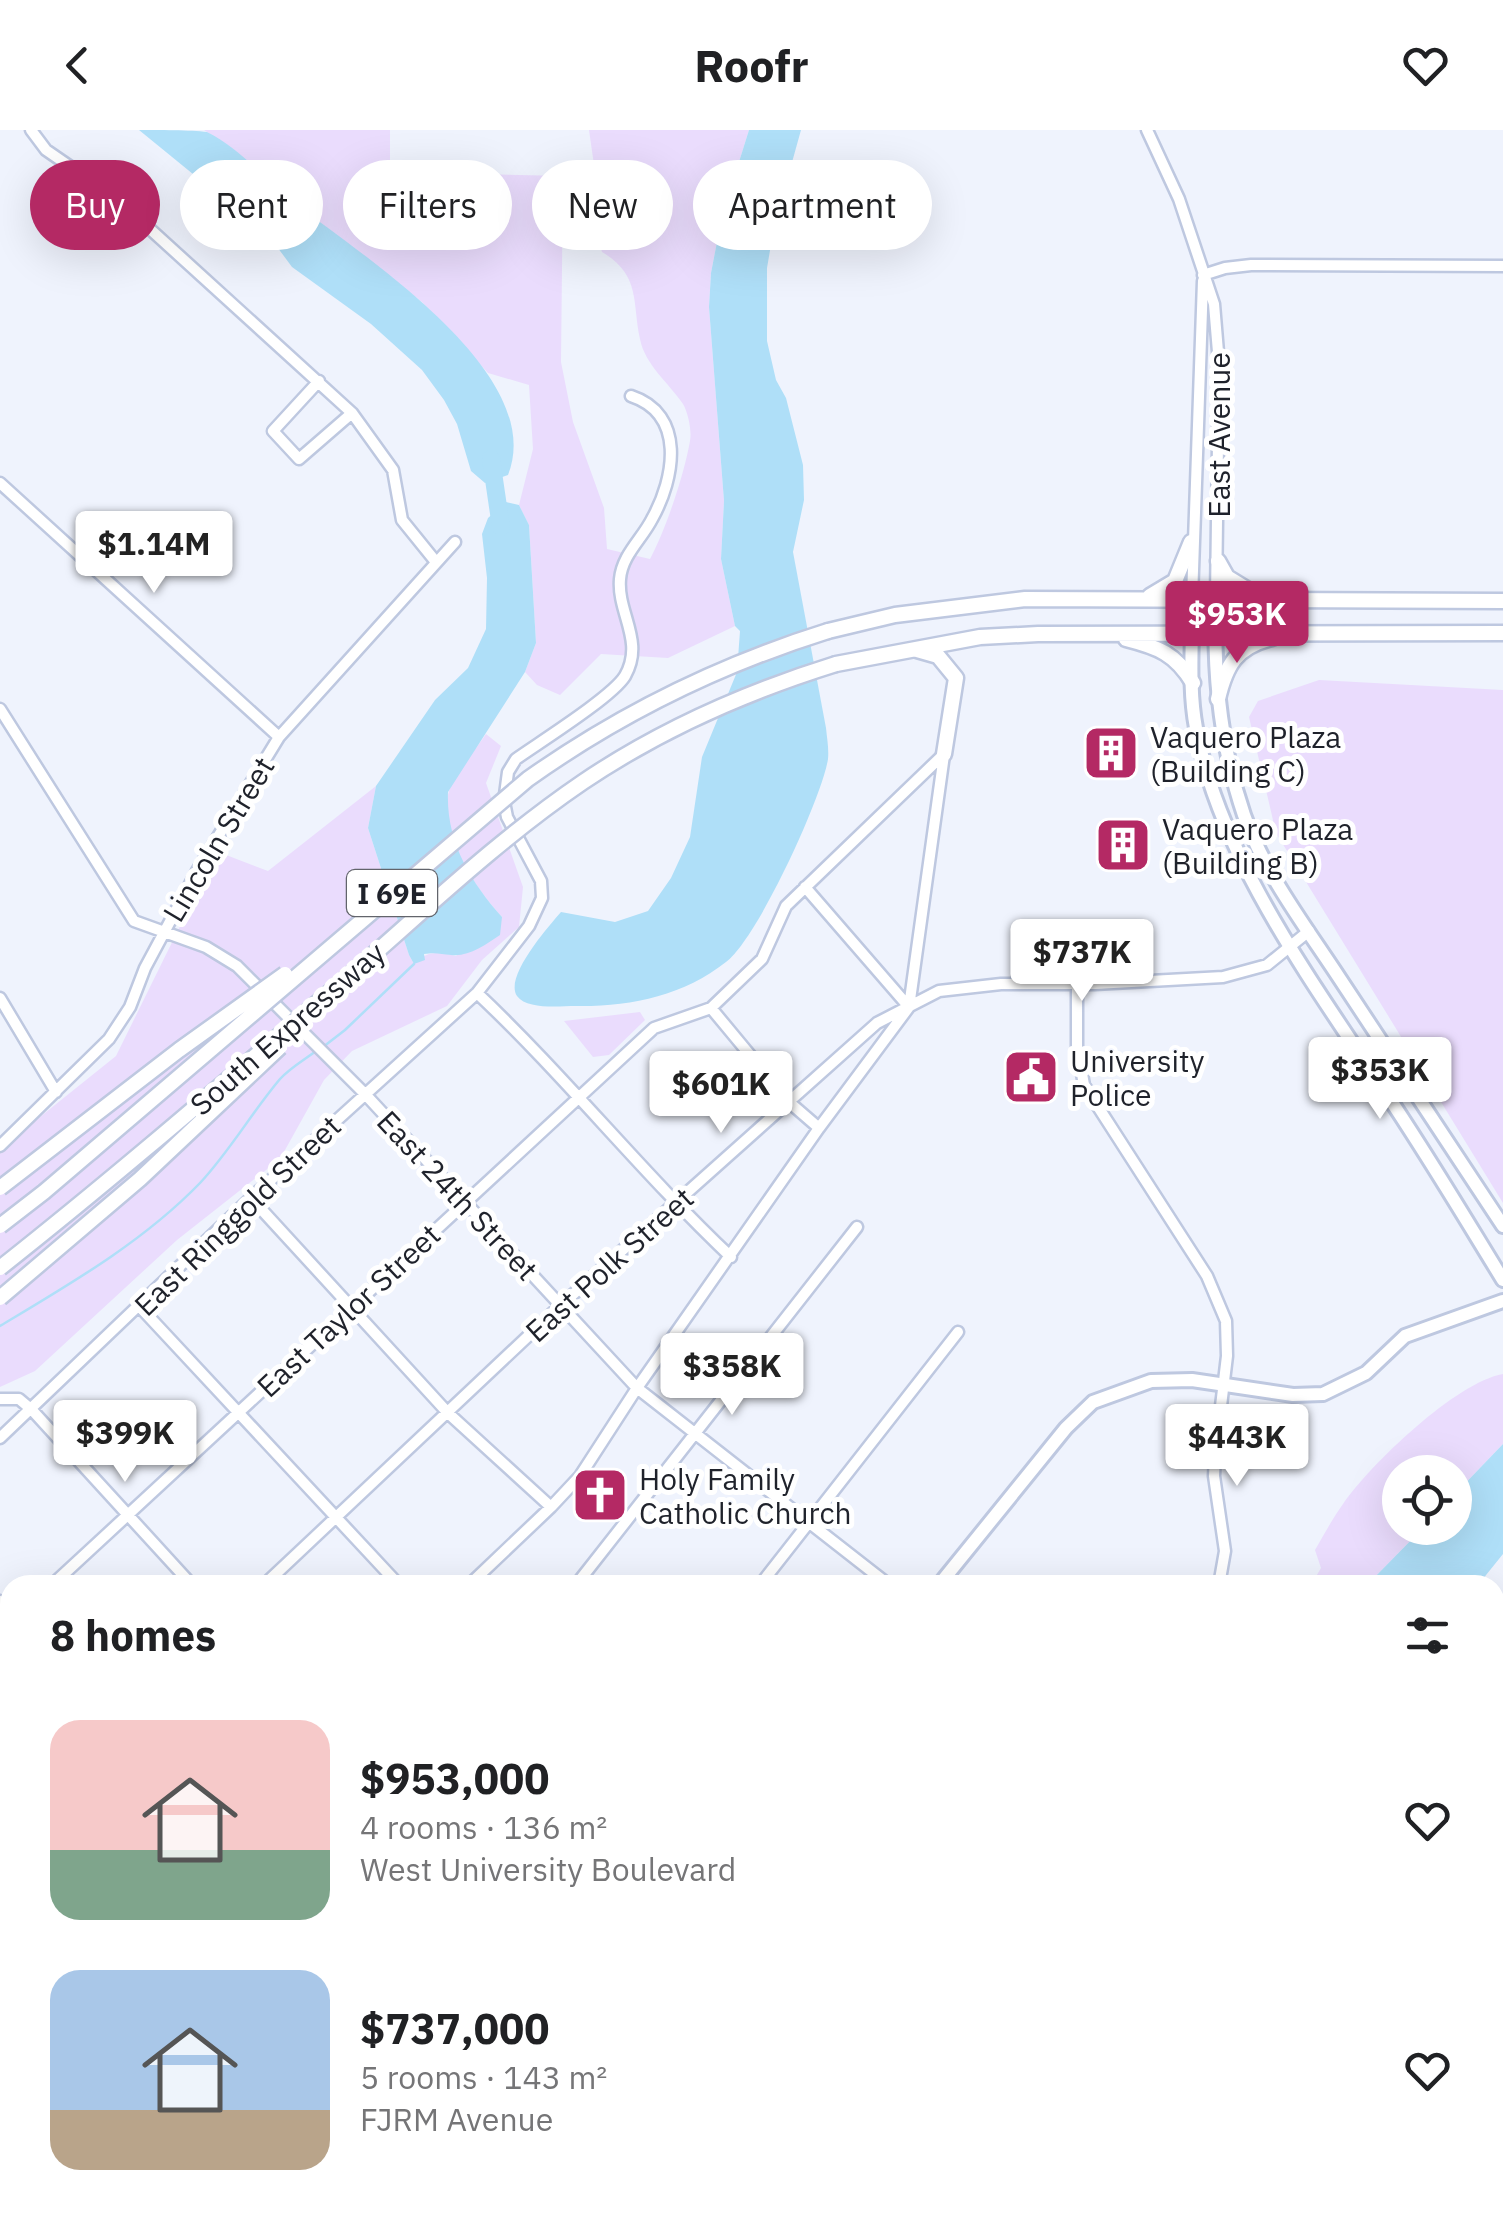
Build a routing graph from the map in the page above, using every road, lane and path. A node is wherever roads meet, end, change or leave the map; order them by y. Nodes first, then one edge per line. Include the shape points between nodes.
1 (31, 130) edge
2 (1147, 130) edge
3 (1503, 266) edge
4 (1203, 275) junction
5 (319, 380) junction
6 (631, 396) dead end
7 (352, 413) junction
8 (0, 482) edge
9 (455, 542) dead end
10 (1192, 542) junction
11 (1218, 561) junction
12 (436, 562) junction
13 (1145, 598) junction
14 (1192, 598) junction
15 (1216, 598) junction
16 (1263, 598) junction
17 (1503, 601) edge
18 (1304, 632) junction
19 (1193, 633) junction
20 (1214, 633) junction
21 (1106, 634) junction
22 (1503, 634) edge
23 (912, 649) junction
24 (1192, 683) junction
25 (1218, 699) junction
26 (0, 709) edge
27 (279, 737) junction
28 (944, 754) junction
29 (806, 888) junction
30 (358, 922) junction
31 (407, 926) junction
32 (1308, 931) junction
33 (163, 932) junction
34 (1291, 945) junction
35 (1077, 984) junction
36 (477, 993) junction
37 (0, 998) edge
38 (909, 1007) junction
39 (711, 1008) junction
40 (56, 1092) junction
41 (365, 1094) junction
42 (577, 1097) junction
43 (789, 1102) junction
44 (819, 1128) junction
45 (0, 1146) edge
46 (0, 1188) edge
47 (251, 1198) junction
48 (464, 1202) junction
49 (674, 1203) junction
50 (0, 1226) edge
51 (1503, 1226) edge
52 (858, 1227) dead end
53 (731, 1256) junction
54 (0, 1268) edge
55 (1503, 1280) edge
56 (0, 1298) edge
57 (1503, 1302) edge
58 (560, 1306) junction
59 (140, 1307) junction
60 (354, 1309) junction
61 (958, 1332) dead end
62 (1223, 1384) junction
63 (637, 1388) junction
64 (0, 1399) edge
65 (32, 1410) junction
66 (238, 1412) junction
67 (448, 1413) junction
68 (695, 1432) junction
69 (0, 1438) edge
70 (551, 1507) junction
71 (125, 1515) junction
72 (336, 1517) junction
73 (808, 1524) junction
74 (62, 1575) edge
75 (182, 1575) edge
76 (275, 1575) edge
77 (390, 1575) edge
78 (479, 1575) edge
79 (584, 1575) edge
80 (768, 1575) edge
81 (876, 1575) edge
82 (947, 1575) edge
83 (1221, 1575) edge

1 - 5 street via 46,150 117,199
2 - 4 street, East Avenue via 1180,198
3 - 4 street via 1251,264
4 - 10 street, East Avenue
4 - 11 street, East Avenue via 1218,336
5 - 7 street
5 - 7 street via 272,431 298,459
6 - 36 street, East Ringgold Street via 662,416 671,452 665,490 622,568 631,662 609,694 516,759 508,772 507,818 536,868 542,898 529,926
7 - 12 street via 393,470 402,520
8 - 27 street
9 - 12 street, Lincoln Street
10 - 13 highway via 1174,581
10 - 14 street, East Avenue
11 - 15 street, East Avenue
11 - 16 highway via 1227,576
12 - 27 street, Lincoln Street
13 - 14 highway, South Expressway / I 69E
13 - 30 highway, South Expressway / I 69E, bridge via 1025,598 895,615 828,630 716,670 605,727 528,780
14 - 15 highway, South Expressway
14 - 19 main road
15 - 16 highway, South Expressway
15 - 20 main road
16 - 17 highway, South Expressway
18 - 20 highway, South Expressway
18 - 22 highway, South Expressway
18 - 25 highway via 1238,652
19 - 20 highway, South Expressway
19 - 21 highway, South Expressway / I 69E
19 - 24 main road
20 - 25 main road
21 - 23 highway, South Expressway / I 69E via 980,637
21 - 24 highway via 1161,648
23 - 28 highway via 938,656 956,678
23 - 31 highway, South Expressway / I 69E, bridge via 836,664 724,704 623,757 521,828
24 - 34 main road via 1195,726 1215,797 1240,857
25 - 32 main road via 1245,818
26 - 33 street, East 24th Street via 119,902 134,921
27 - 33 street, Lincoln Street
28 - 29 street, East Taylor Street
28 - 38 street
29 - 38 street
29 - 39 street, East Taylor Street via 786,906 762,959
30 - 46 highway, bridge
30 - 50 highway, South Expressway / I 69E, bridge
31 - 54 highway, South Expressway / I 69E, bridge
31 - 56 highway, bridge via 140,1179
32 - 34 street, East Polk Street
32 - 51 main road
33 - 40 street, Lincoln Street via 109,1039
33 - 41 street, East 24th Street via 237,966
34 - 35 street, East Polk Street via 1266,966 1224,978
34 - 55 main road
35 - 38 street, East Polk Street via 940,991
35 - 62 street via 1084,1085 1207,1276 1226,1321
36 - 41 street, East Ringgold Street
36 - 42 street
37 - 40 street
38 - 43 street, East Polk Street via 877,1023
38 - 44 street
39 - 42 street, East Taylor Street via 654,1028
39 - 43 street
40 - 45 street, Lincoln Street
41 - 47 street, East Ringgold Street
41 - 48 street, East 24th Street
42 - 48 street, East Taylor Street
42 - 49 street
43 - 44 street
43 - 49 street, East Polk Street
44 - 53 street
47 - 59 street, East Ringgold Street
47 - 60 street
48 - 58 street, East 24th Street
48 - 60 street, East Taylor Street
49 - 53 street
49 - 58 street, East Polk Street
52 - 68 street
53 - 63 street
57 - 62 main road via 1406,1336 1366,1373 1323,1394
58 - 63 street, East 24th Street
58 - 67 street, East Polk Street
59 - 65 street, East Ringgold Street
59 - 66 street
60 - 66 street, East Taylor Street
60 - 67 street
61 - 73 street
62 - 82 main road via 1151,1381 1093,1402
62 - 83 street via 1214,1476 1226,1551
63 - 68 street, East 24th Street
63 - 70 street via 580,1476
64 - 65 street via 19,1399
65 - 69 street, East Ringgold Street
65 - 71 street
66 - 71 street, East Taylor Street
66 - 72 street
67 - 70 street
67 - 72 street, East Polk Street
68 - 73 street, East 24th Street
68 - 79 street
70 - 78 street
71 - 74 street, East Taylor Street
71 - 75 street
72 - 76 street, East Polk Street
72 - 77 street
73 - 80 street
73 - 81 street, East 24th Street

